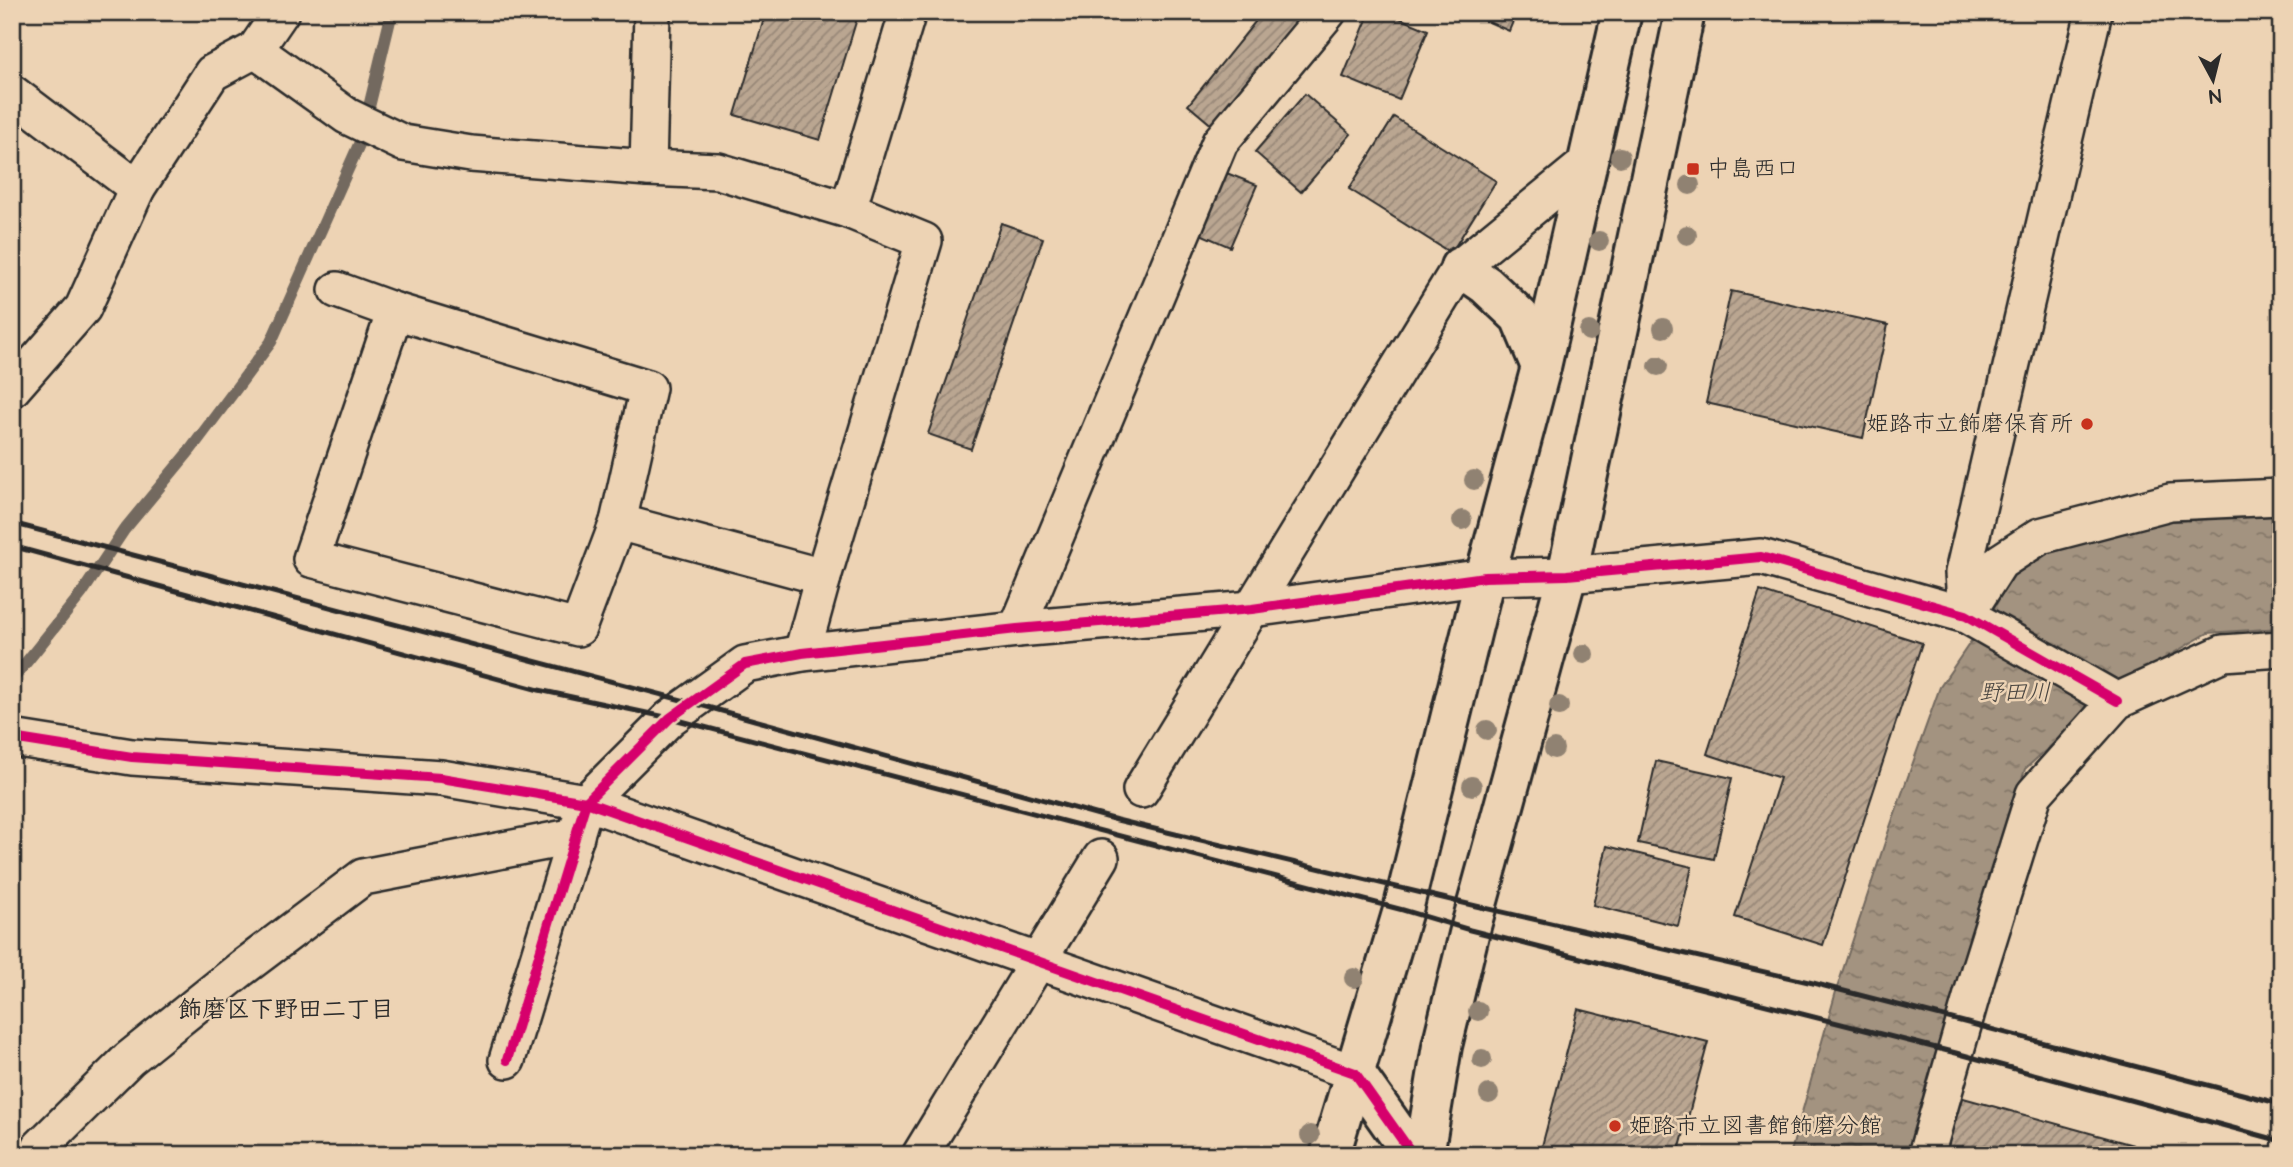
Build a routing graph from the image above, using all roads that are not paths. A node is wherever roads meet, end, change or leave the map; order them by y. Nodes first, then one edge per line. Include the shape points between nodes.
1 (281, 12) edge
2 (652, 12) edge
3 (908, 12) edge
4 (1328, 12) edge
5 (1622, 12) edge
6 (1685, 12) edge
7 (2094, 12) edge
8 (256, 50) junction
9 (12, 93) edge
10 (1587, 163) junction
11 (648, 168) junction
12 (137, 188) junction
13 (848, 210) junction
14 (1460, 267) junction
15 (337, 290) dead end
16 (395, 311) junction
17 (1541, 367) junction
18 (12, 389) edge
19 (2281, 497) edge
20 (618, 522) junction
21 (1567, 575) junction
22 (823, 577) junction
23 (1485, 577) junction
24 (1252, 609) junction
25 (1966, 615) junction
26 (1017, 629) junction
27 (2281, 649) edge
28 (802, 653) junction
29 (2117, 701) junction
30 (12, 738) edge
31 (1142, 790) dead end
32 (586, 802) junction
33 (576, 835) junction
34 (1101, 858) dead end
35 (1038, 962) junction
36 (507, 1060) dead end
37 (1355, 1073) junction
38 (36, 1155) edge
39 (920, 1155) edge
40 (1330, 1155) edge
41 (1413, 1155) edge
42 (1424, 1155) edge
43 (1926, 1155) edge

1 - 8 street
2 - 11 street
3 - 13 street
4 - 26 street via 1220,142
5 - 10 street
6 - 21 street
7 - 25 street via 1963,573
8 - 11 street via 362,123 403,143 471,154
8 - 12 street via 212,73
9 - 12 street
10 - 14 street
10 - 17 street
11 - 13 street via 718,171
12 - 18 street via 83,308
13 - 22 street via 924,241
14 - 17 street via 1520,317
14 - 24 street
15 - 16 street
16 - 20 street via 648,388
16 - 20 street via 311,559 578,628
17 - 23 street
19 - 25 street via 2170,502 2040,536 2000,562
20 - 22 street
21 - 23 street
21 - 25 street via 1761,556
21 - 42 street via 1470,930 1442,1046
22 - 28 street
23 - 24 street
23 - 37 street via 1403,910
24 - 26 street
24 - 31 street
25 - 29 street
26 - 28 street
27 - 29 street via 2223,653
28 - 32 street via 745,664 670,718
29 - 43 street via 2034,794
30 - 32 street via 132,757 441,778
32 - 33 street
32 - 35 street
33 - 36 street
33 - 38 street via 363,877 129,1059
34 - 35 street
35 - 37 street
35 - 39 street
37 - 40 street
37 - 41 street

